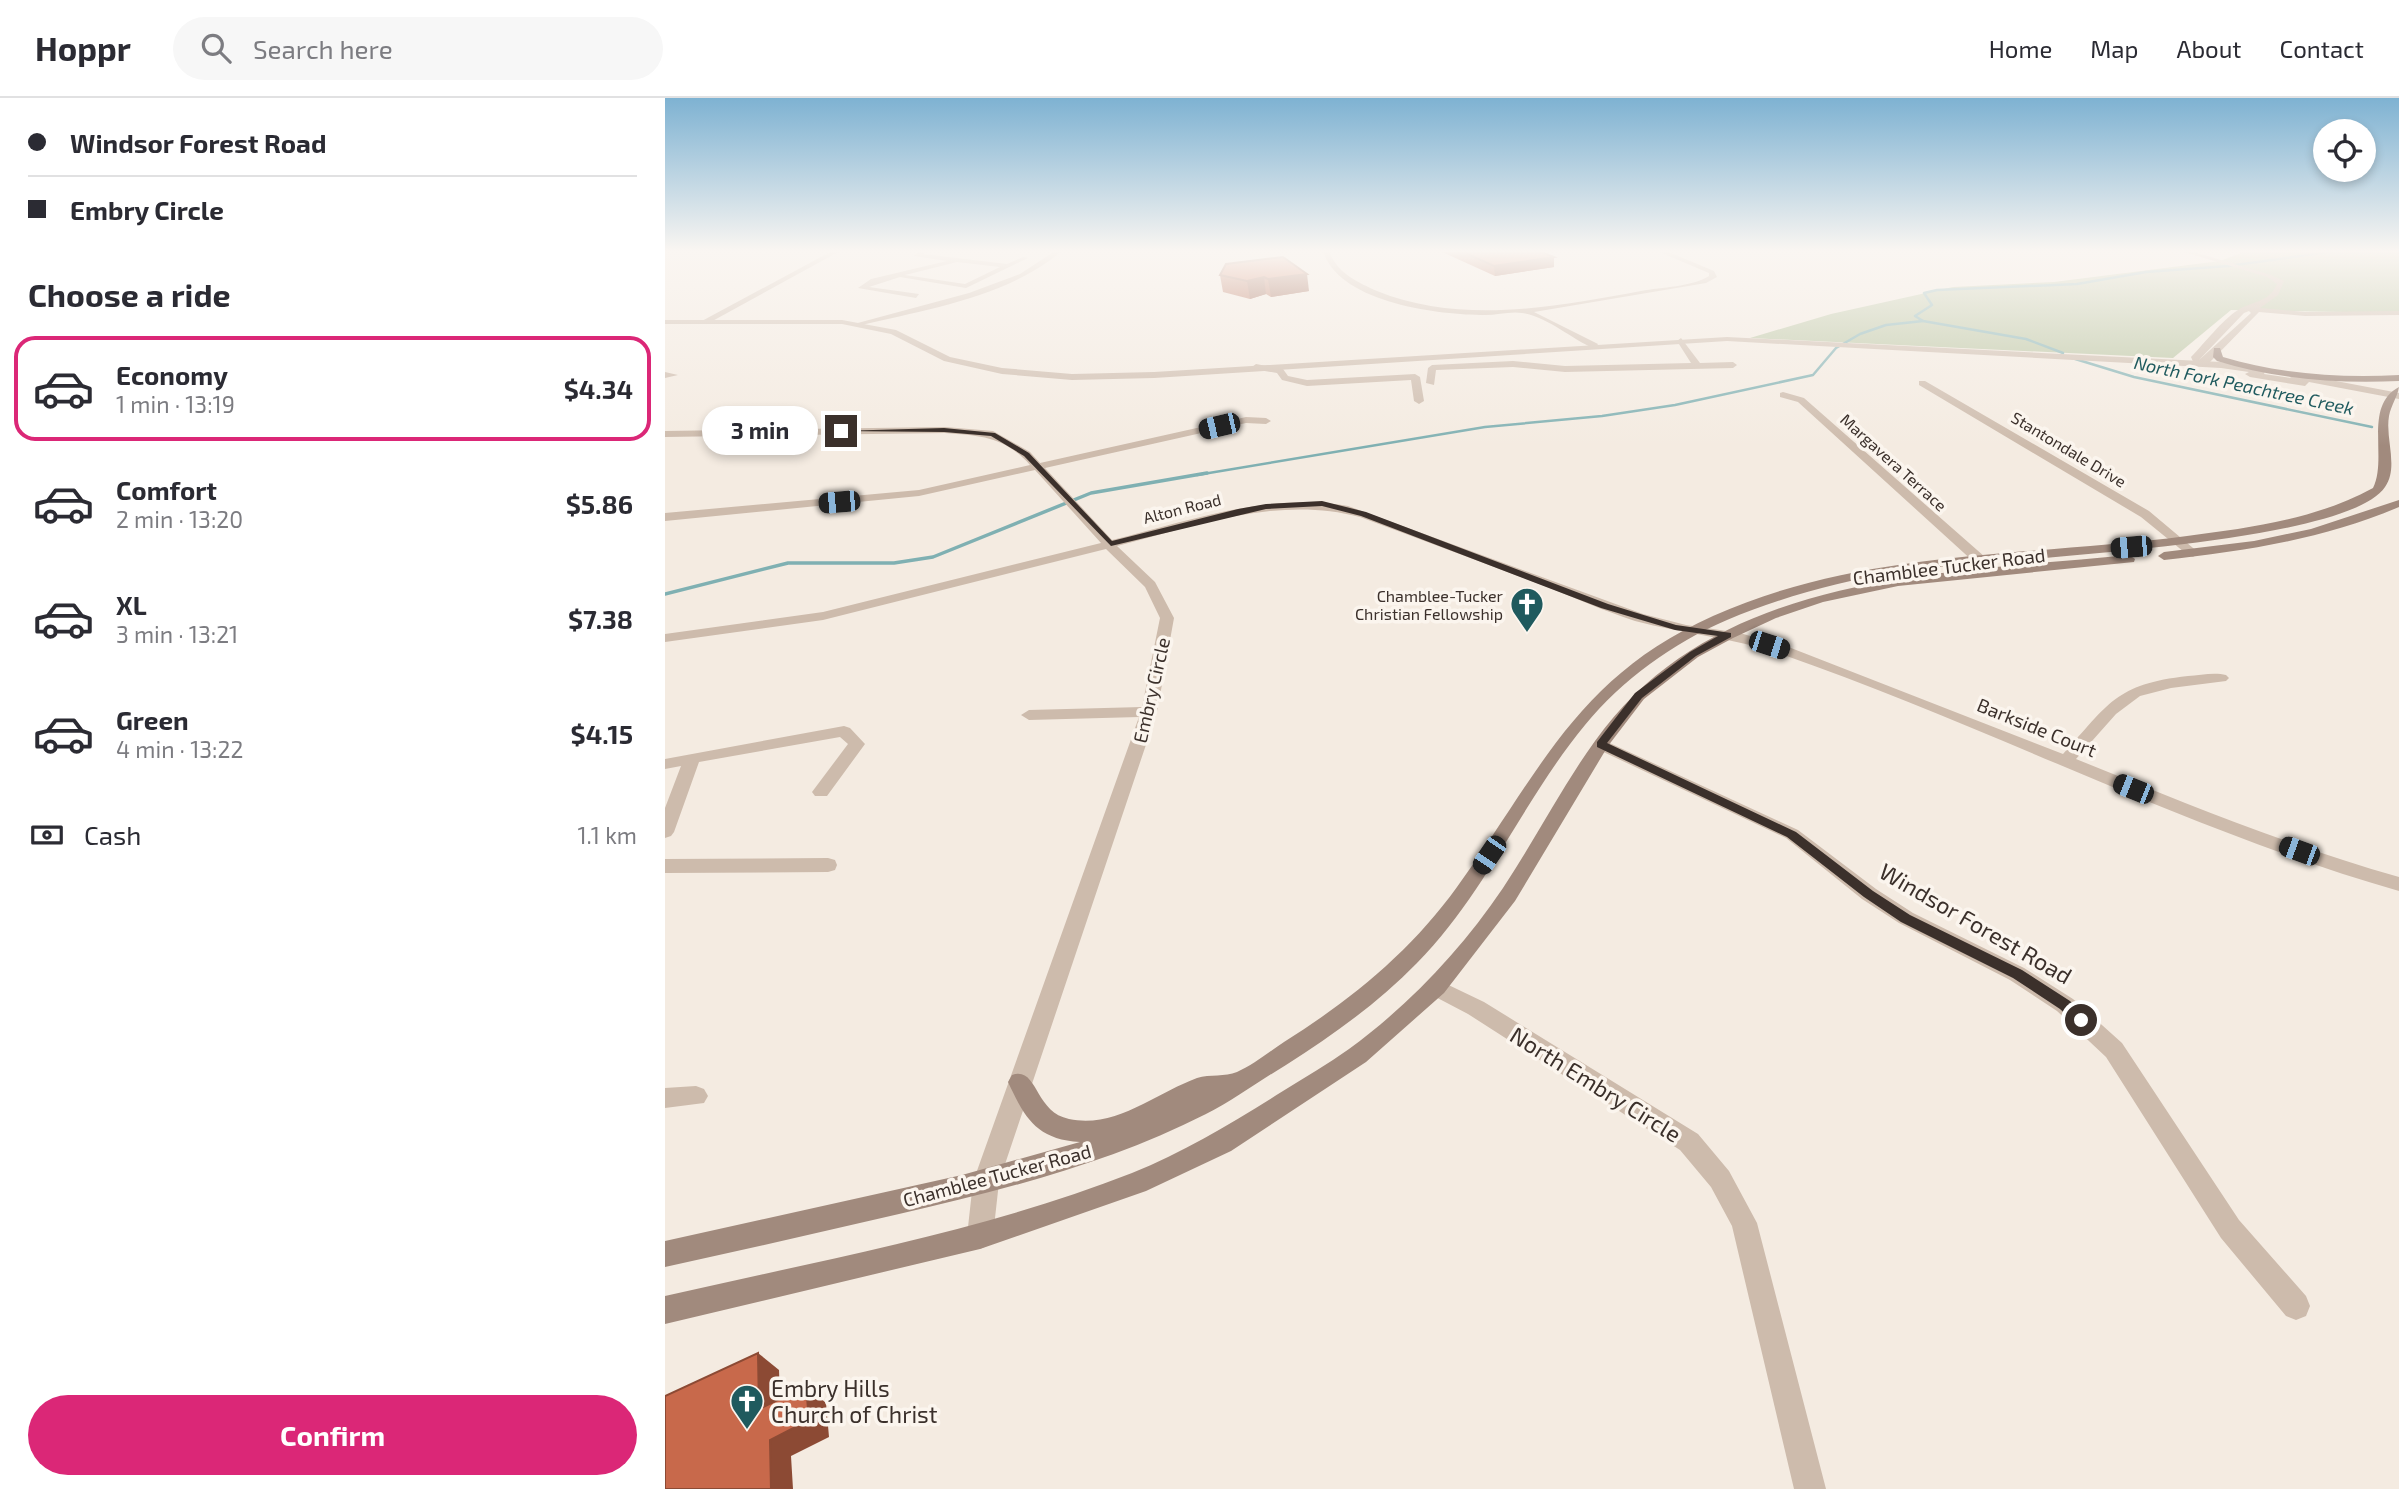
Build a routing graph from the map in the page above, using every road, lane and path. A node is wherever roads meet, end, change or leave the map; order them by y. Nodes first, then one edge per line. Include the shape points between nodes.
1 (715, 316) edge
2 (891, 316) edge
3 (1536, 316) edge
4 (2236, 316) edge
5 (2253, 316) edge
6 (704, 322) junction
7 (665, 323) edge
8 (858, 324) junction
9 (1681, 341) junction
10 (1595, 346) junction
11 (2217, 350) junction
12 (1626, 356) dead end
13 (1511, 361) junction
14 (1313, 364) junction
15 (2198, 364) junction
16 (1697, 365) junction
17 (1733, 365) dead end
18 (1656, 366) junction
19 (1630, 367) junction
20 (1256, 368) junction
21 (1289, 375) junction
22 (1662, 378) dead end
23 (2399, 378) edge
24 (1633, 379) dead end
25 (1431, 383) dead end
26 (1922, 383) dead end
27 (2335, 388) junction
28 (2397, 393) edge
29 (1783, 395) dead end
30 (1419, 401) dead end
31 (2388, 411) junction
32 (1266, 421) dead end
33 (665, 434) edge
34 (1039, 468) junction
35 (2399, 503) edge
36 (665, 517) edge
37 (2181, 542) junction
38 (1111, 544) junction
39 (2193, 553) junction
40 (1980, 560) junction
41 (1696, 631) junction
42 (1728, 635) junction
43 (665, 638) edge
44 (2221, 678) dead end
45 (1149, 712) junction
46 (1029, 715) dead end
47 (1601, 744) junction
48 (692, 758) junction
49 (2065, 761) junction
50 (665, 764) edge
51 (821, 792) dead end
52 (665, 832) edge
53 (828, 865) dead end
54 (665, 866) edge
55 (2399, 884) edge
56 (1436, 987) junction
57 (1020, 1082) junction
58 (1235, 1084) junction
59 (696, 1096) dead end
60 (665, 1098) edge
61 (986, 1182) junction
62 (981, 1236) junction
63 (665, 1254) edge
64 (2296, 1306) dead end
65 (665, 1310) edge
66 (1809, 1489) edge

1 - 6 street
2 - 8 street
3 - 10 street
4 - 15 street via 2194,359
5 - 11 street
6 - 7 street
6 - 8 street via 823,320
8 - 20 street via 893,332 947,359 1010,372 1107,377
9 - 10 street
9 - 15 street via 1848,344
9 - 16 street
10 - 13 street
11 - 15 street
11 - 23 main road via 2220,359 2269,370 2349,379
12 - 19 street
13 - 14 street
13 - 19 street via 1565,369
13 - 25 street via 1432,368
14 - 20 street
14 - 21 street
15 - 27 street
15 - 28 street
16 - 17 street
16 - 18 street
18 - 19 street
18 - 22 street
19 - 24 street
20 - 21 street
21 - 30 street via 1307,383 1415,377
26 - 37 street, Stantondale Drive via 2144,514
27 - 28 street
27 - 31 street
28 - 31 main road, Chamblee Tucker Road
29 - 40 street, Margavera Terrace via 1801,400
31 - 37 main road, Chamblee Tucker Road via 2397,467 2382,488 2310,517
32 - 34 street via 1246,420
33 - 34 street, Embry Circle via 975,432 1008,441
34 - 36 street via 919,493
34 - 38 street, Embry Circle
35 - 39 main road, Chamblee Tucker Road via 2283,538
37 - 39 street, Stantondale Drive
37 - 40 main road, Chamblee Tucker Road
38 - 41 street, Alton Road via 1266,506 1322,503 1364,514 1605,606
38 - 43 street, Alton Road via 823,616
38 - 45 street, Embry Circle via 1150,585 1167,618
39 - 42 main road, Chamblee Tucker Road via 1898,582 1819,599
40 - 41 main road, Chamblee Tucker Road via 1833,580 1753,604
41 - 42 street, Barkside Court
41 - 58 main road, Chamblee Tucker Road via 1636,668 1578,723 1459,901 1421,946 1328,1027
42 - 47 main road, Chamblee Tucker Road via 1693,654 1639,695
42 - 49 street, Barkside Court via 1786,651
44 - 49 street via 2168,685 2125,698
45 - 46 street
45 - 57 street, Embry Circle
47 - 56 main road, Chamblee Tucker Road via 1508,896
47 - 64 street, Windsor Forest Road via 1792,834 1906,918 2017,974 2065,1005 2114,1050 2230,1229
48 - 50 street
48 - 51 street via 844,731 857,744
48 - 52 street
49 - 55 street, Barkside Court via 2346,869
53 - 54 street
56 - 62 main road, Chamblee Tucker Road via 1358,1055 1222,1143 1137,1183
56 - 66 street, North Embry Circle via 1476,1007 1689,1142 1720,1179 1744,1223
57 - 58 main road via 1045,1121 1068,1131 1095,1131 1122,1123 1208,1084
57 - 61 street, Embry Circle
58 - 61 main road, Chamblee Tucker Road via 1202,1105 1085,1154
59 - 60 street
61 - 62 street, Embry Circle
61 - 63 main road, Chamblee Tucker Road
62 - 65 main road, Chamblee Tucker Road

